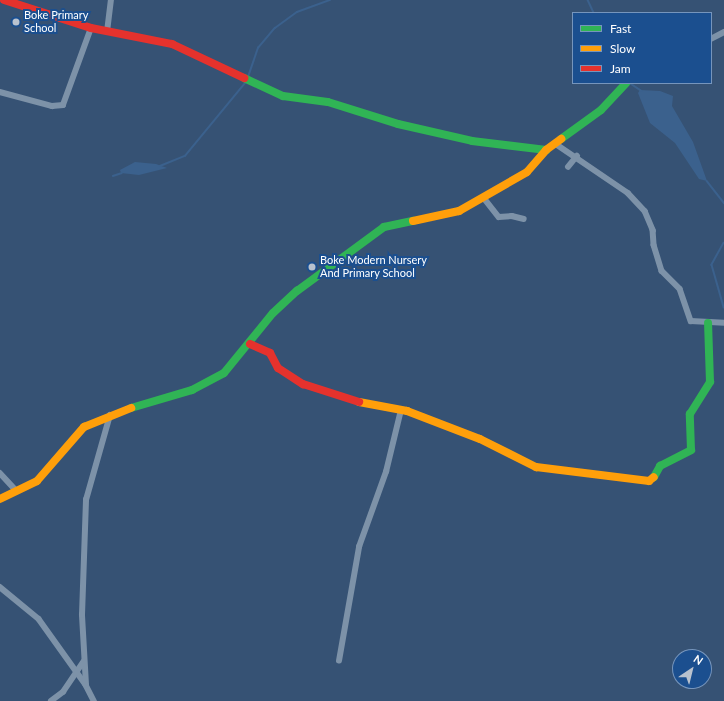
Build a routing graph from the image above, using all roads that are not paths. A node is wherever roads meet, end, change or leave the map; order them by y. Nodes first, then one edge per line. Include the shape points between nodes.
1 (4, 0) edge
2 (111, 0) edge
3 (91, 28) junction
4 (107, 32) junction
5 (724, 32) edge
6 (712, 38) edge
7 (625, 84) edge
8 (0, 92) edge
9 (556, 144) junction
10 (546, 150) junction
11 (577, 156) junction
12 (568, 167) dead end
13 (484, 198) junction
14 (524, 219) dead end
15 (708, 323) junction
16 (724, 323) edge
17 (250, 344) junction
18 (401, 410) junction
19 (110, 415) junction
20 (0, 473) edge
21 (16, 490) junction
22 (0, 499) edge
23 (0, 587) edge
24 (339, 661) dead end
25 (83, 662) junction
26 (75, 671) junction
27 (86, 685) junction
28 (51, 701) edge
29 (94, 701) edge

1 - 3 street
2 - 4 street
3 - 4 street
3 - 8 street via 63,105 52,106
4 - 10 street via 172,44 284,96 328,102 398,124 472,141
5 - 6 street
7 - 9 street via 600,110
9 - 10 street
9 - 11 street
10 - 13 street via 527,172
11 - 12 street
11 - 15 street via 628,193 645,211 653,230 662,271 680,289 688,318
13 - 14 street via 499,217 512,216
13 - 17 street via 447,215 384,227 297,291 273,313
15 - 16 street
15 - 18 street via 710,382 690,414 691,450 665,463 648,481 536,467 480,439
17 - 18 street via 270,353 278,368 303,384 352,401
17 - 19 street via 231,367 207,383
18 - 24 street via 386,472 359,547
19 - 21 street via 76,433 37,481
19 - 25 street via 86,500
20 - 21 street
21 - 22 street
23 - 26 street via 39,619
25 - 26 street
25 - 27 street
26 - 27 street
26 - 28 street via 63,692
27 - 29 street

